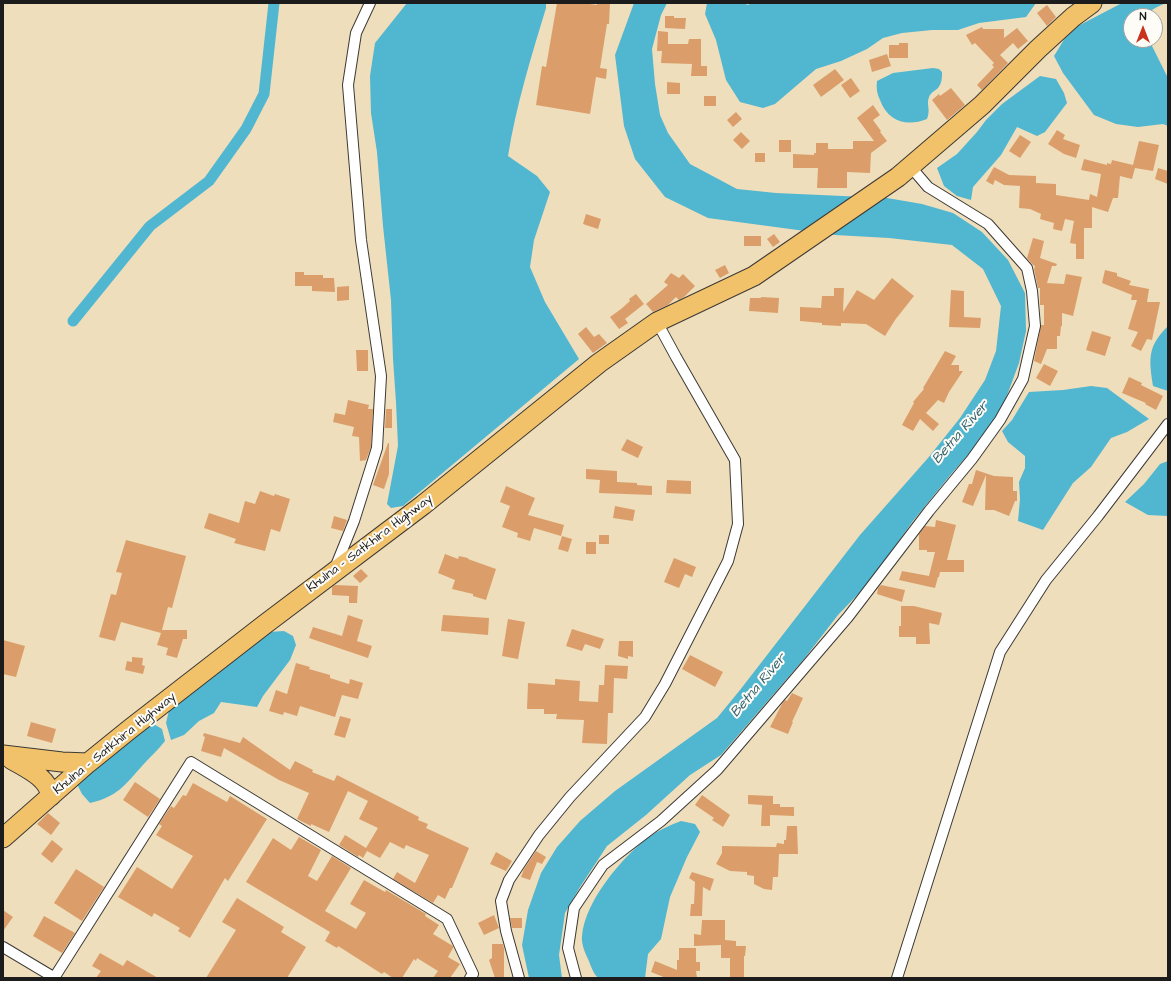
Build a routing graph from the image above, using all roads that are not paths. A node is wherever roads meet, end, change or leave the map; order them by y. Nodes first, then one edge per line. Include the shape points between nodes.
1 (370, 3) edge
2 (1092, 3) edge
3 (904, 172) junction
4 (657, 322) junction
5 (1168, 424) edge
6 (332, 574) junction
7 (5, 756) edge
8 (88, 763) junction
9 (51, 796) junction
10 (3, 838) edge
11 (3, 947) edge
12 (54, 978) edge
13 (470, 978) edge
14 (518, 978) edge
15 (576, 978) edge
16 (897, 978) edge

1 - 6 street via 356,33 348,85 361,240 381,376 377,448 354,521
2 - 3 highway, Khulna - Satkhira Highway via 1038,49 982,105
3 - 4 highway, Khulna - Satkhira Highway via 754,276
3 - 15 street via 988,224 1027,268 1035,326 1023,379 1000,420 972,459 848,617 738,746 717,770 661,821 603,865 574,908 568,948
4 - 6 highway, Khulna - Satkhira Highway via 600,363 423,505
4 - 14 street via 735,460 738,524 728,561 665,684 645,717 570,797 509,880 501,901
5 - 16 street via 1046,580 1000,652
6 - 8 highway, Khulna - Satkhira Highway
7 - 8 highway
7 - 9 highway via 46,782
8 - 9 highway, Khulna - Satkhira Highway
9 - 10 highway, Khulna - Satkhira Highway
11 - 12 street
12 - 13 street via 191,762 447,919 473,974

